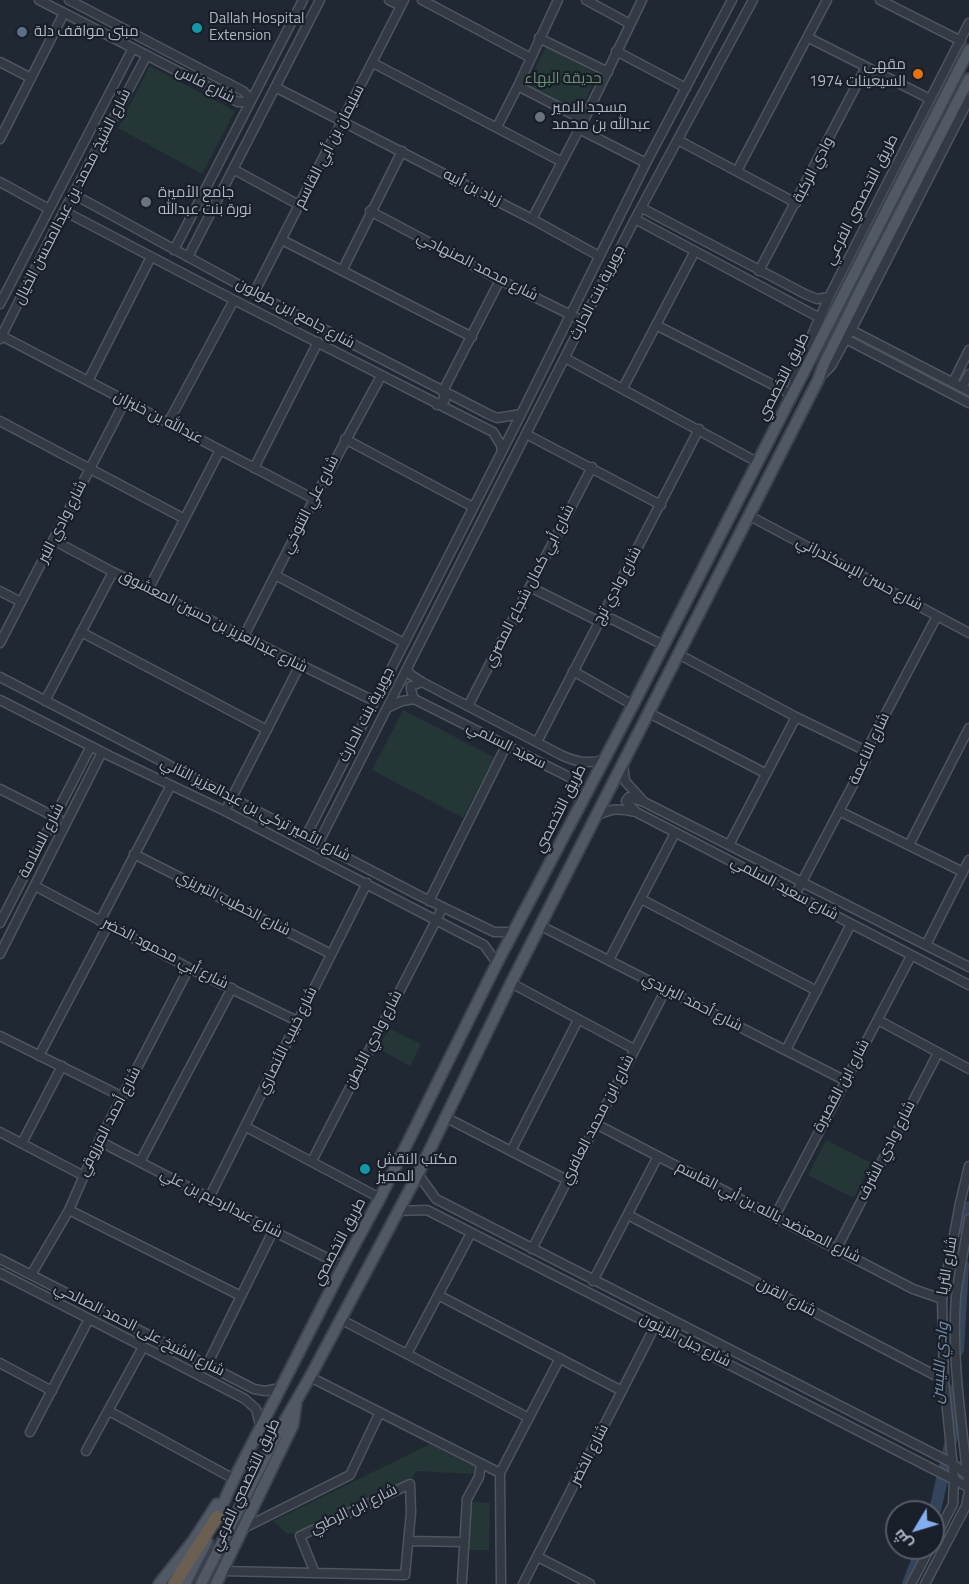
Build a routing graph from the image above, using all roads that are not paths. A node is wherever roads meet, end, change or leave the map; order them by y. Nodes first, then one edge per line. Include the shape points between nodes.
1 (39, 0) edge
2 (69, 0) edge
3 (303, 0) edge
4 (320, 0) edge
5 (389, 0) edge
6 (422, 0) edge
7 (558, 0) edge
8 (586, 0) edge
9 (642, 0) edge
10 (732, 0) edge
11 (753, 0) edge
12 (827, 0) edge
13 (880, 0) edge
14 (403, 3) edge
15 (64, 13) junction
16 (969, 23) edge
17 (630, 24) junction
18 (539, 38) junction
19 (809, 38) junction
20 (961, 41) junction
21 (133, 48) junction
22 (969, 50) edge
23 (616, 51) junction
24 (147, 55) junction
25 (128, 57) junction
26 (531, 58) junction
27 (0, 62) edge
28 (373, 63) junction
29 (141, 66) junction
30 (866, 67) junction
31 (206, 72) junction
32 (608, 72) junction
33 (31, 78) junction
34 (969, 79) edge
35 (202, 84) junction
36 (518, 86) junction
37 (687, 86) junction
38 (274, 87) junction
39 (704, 92) junction
40 (680, 99) junction
41 (930, 99) junction
42 (969, 99) edge
43 (695, 108) junction
44 (584, 120) junction
45 (343, 123) junction
46 (496, 127) junction
47 (579, 129) junction
48 (0, 139) edge
49 (678, 140) junction
50 (402, 151) junction
51 (562, 162) junction
52 (646, 163) junction
53 (233, 169) junction
54 (737, 171) junction
55 (0, 182) edge
56 (73, 194) junction
57 (796, 203) junction
58 (299, 205) junction
59 (642, 208) junction
60 (49, 209) junction
61 (64, 211) junction
62 (370, 211) junction
63 (659, 217) junction
64 (532, 219) junction
65 (635, 219) junction
66 (653, 229) junction
67 (282, 240) junction
68 (174, 250) junction
69 (695, 251) junction
70 (599, 256) junction
71 (151, 257) junction
72 (188, 257) junction
73 (342, 271) junction
74 (759, 272) junction
75 (500, 280) junction
76 (254, 293) junction
77 (805, 294) junction
78 (829, 297) junction
79 (234, 300) junction
80 (0, 304) edge
81 (800, 308) junction
82 (570, 315) junction
83 (820, 318) junction
84 (584, 321) junction
85 (656, 325) junction
86 (851, 330) junction
87 (472, 337) junction
88 (1, 338) edge
89 (846, 339) junction
90 (318, 342) junction
91 (969, 351) edge
92 (896, 352) junction
93 (565, 357) junction
94 (891, 363) junction
95 (969, 374) edge
96 (381, 376) junction
97 (818, 380) junction
98 (88, 381) junction
99 (953, 382) junction
100 (623, 388) junction
101 (966, 389) edge
102 (443, 391) junction
103 (791, 394) junction
104 (456, 398) junction
105 (125, 401) junction
106 (969, 403) edge
107 (437, 405) junction
108 (449, 411) junction
109 (521, 414) junction
110 (0, 421) edge
111 (168, 423) junction
112 (699, 429) junction
113 (526, 434) junction
114 (345, 439) junction
115 (220, 450) junction
116 (502, 451) junction
117 (758, 462) junction
118 (592, 467) junction
119 (254, 468) junction
120 (90, 470) junction
121 (314, 499) junction
122 (661, 505) junction
123 (473, 507) junction
124 (748, 515) junction
125 (183, 518) junction
126 (53, 540) junction
127 (113, 572) junction
128 (275, 575) junction
129 (435, 581) junction
130 (530, 587) junction
131 (149, 588) junction
132 (448, 588) junction
133 (0, 591) edge
134 (428, 595) junction
135 (21, 602) junction
136 (441, 602) junction
137 (937, 616) junction
138 (600, 622) junction
139 (81, 632) junction
140 (969, 633) edge
141 (244, 636) junction
142 (0, 643) edge
143 (404, 643) junction
144 (663, 645) junction
145 (680, 655) junction
146 (300, 665) junction
147 (407, 669) junction
148 (573, 671) junction
149 (0, 677) edge
150 (422, 682) junction
151 (414, 699) junction
152 (0, 700) edge
153 (45, 700) junction
154 (374, 701) junction
155 (633, 705) junction
156 (468, 706) junction
157 (389, 707) junction
158 (649, 713) junction
159 (796, 717) junction
160 (969, 729) edge
161 (267, 730) junction
162 (537, 742) junction
163 (506, 746) junction
164 (91, 747) junction
165 (866, 751) junction
166 (102, 752) junction
167 (152, 757) junction
168 (84, 759) junction
169 (603, 760) junction
170 (575, 761) junction
171 (96, 763) junction
172 (623, 764) junction
173 (765, 773) junction
174 (146, 774) junction
175 (569, 777) junction
176 (171, 785) junction
177 (0, 789) edge
178 (233, 798) junction
179 (644, 802) junction
180 (580, 806) junction
181 (225, 811) junction
182 (839, 811) junction
183 (636, 812) junction
184 (596, 816) junction
185 (672, 816) junction
186 (55, 817) junction
187 (66, 823) junction
188 (312, 824) junction
189 (666, 828) junction
190 (326, 829) junction
191 (675, 833) junction
192 (306, 836) junction
193 (319, 842) junction
194 (729, 844) junction
195 (909, 845) junction
196 (134, 855) junction
197 (969, 860) edge
198 (963, 872) junction
199 (802, 880) junction
200 (367, 883) junction
201 (35, 886) junction
202 (402, 887) junction
203 (795, 894) junction
204 (418, 895) junction
205 (396, 898) junction
206 (641, 899) junction
207 (429, 901) junction
208 (413, 907) junction
209 (443, 907) junction
210 (436, 920) junction
211 (0, 923) edge
212 (104, 923) junction
213 (851, 924) junction
214 (541, 926) junction
215 (494, 932) junction
216 (513, 932) junction
217 (484, 945) junction
218 (926, 945) junction
219 (0, 954) edge
220 (331, 954) junction
221 (911, 956) junction
222 (609, 960) junction
223 (496, 963) junction
224 (969, 967) edge
225 (189, 968) junction
226 (511, 983) junction
227 (969, 985) edge
228 (232, 988) junction
229 (665, 991) junction
230 (816, 992) junction
231 (578, 1020) junction
232 (878, 1020) junction
233 (297, 1021) junction
234 (0, 1036) edge
235 (634, 1049) junction
236 (786, 1050) junction
237 (938, 1053) junction
238 (39, 1056) junction
239 (62, 1066) junction
240 (969, 1070) edge
241 (844, 1080) junction
242 (121, 1096) junction
243 (445, 1117) junction
244 (596, 1124) junction
245 (246, 1127) junction
246 (0, 1132) edge
247 (99, 1141) junction
248 (22, 1143) junction
249 (511, 1151) junction
250 (658, 1156) junction
251 (312, 1161) junction
252 (140, 1162) junction
253 (969, 1166) edge
254 (418, 1174) junction
255 (82, 1175) junction
256 (567, 1180) junction
257 (209, 1198) junction
258 (380, 1198) junction
259 (435, 1199) junction
260 (69, 1210) junction
261 (427, 1210) junction
262 (398, 1211) junction
263 (628, 1215) junction
264 (775, 1216) junction
265 (969, 1219) edge
266 (273, 1232) junction
267 (471, 1233) junction
268 (837, 1248) junction
269 (532, 1249) junction
270 (0, 1259) edge
271 (343, 1266) junction
272 (0, 1273) edge
273 (31, 1275) junction
274 (593, 1281) junction
275 (438, 1295) junction
276 (241, 1296) junction
277 (942, 1299) junction
278 (89, 1319) junction
279 (340, 1319) junction
280 (655, 1326) junction
281 (143, 1347) junction
282 (407, 1354) junction
283 (561, 1358) junction
284 (0, 1363) edge
285 (207, 1365) junction
286 (310, 1377) junction
287 (944, 1380) junction
288 (280, 1388) junction
289 (52, 1391) junction
290 (622, 1391) junction
291 (297, 1396) junction
292 (108, 1411) junction
293 (380, 1412) junction
294 (529, 1418) junction
295 (261, 1429) junction
296 (30, 1432) dead end
297 (86, 1451) dead end
298 (952, 1463) junction
299 (481, 1464) junction
300 (500, 1473) junction
301 (967, 1475) junction
302 (954, 1478) junction
303 (234, 1479) junction
304 (968, 1487) edge
305 (257, 1500) junction
306 (217, 1517) junction
307 (268, 1517) junction
308 (945, 1520) edge
309 (242, 1529) junction
310 (409, 1541) junction
311 (464, 1542) junction
312 (538, 1557) junction
313 (924, 1560) edge
314 (222, 1571) junction
315 (315, 1573) junction
316 (462, 1581) dead end
317 (159, 1584) edge
318 (174, 1584) edge
319 (185, 1584) edge
320 (201, 1584) edge
321 (216, 1584) edge
322 (501, 1584) edge
323 (523, 1584) edge
324 (590, 1584) edge
325 (911, 1584) edge
326 (925, 1584) edge

1 - 15 street, شارع فاس
2 - 31 street, شارع فاس
3 - 68 street
4 - 38 street
5 - 14 street
6 - 26 street
7 - 18 street
8 - 17 street
9 - 17 street
10 - 37 street, جويرية بنت الحارث
11 - 39 street, جويرية بنت الحارث
12 - 19 street
13 - 20 street
14 - 28 street, سليمان بن أبي القاسم
15 - 21 street, شارع فاس
15 - 33 street
16 - 20 street, طريق التخصصي الفرعي
17 - 23 street
18 - 26 street
18 - 32 street
19 - 30 street
19 - 54 street
20 - 41 street, طريق التخصصي الفرعي
21 - 24 street, شارع فاس
21 - 25 street, شارع الشيخ محمد بن عبدالمحسن الخيال
22 - 103 main road, طريق التخصصي
23 - 32 street
23 - 37 street
24 - 29 street, شارع الشيخ محمد بن عبدالمحسن الخيال
24 - 35 street, شارع فاس
25 - 29 street via 138,55
25 - 60 street, شارع الشيخ محمد بن عبدالمحسن الخيال
26 - 36 street
27 - 33 street
28 - 45 street, سليمان بن أبي القاسم
28 - 46 street
29 - 56 street, شارع الشيخ محمد بن عبدالمحسن الخيال
30 - 41 street
30 - 57 street, وادي الركبة
31 - 35 street via 210,80
31 - 35 street, شارع فاس via 243,91 248,100 238,102
32 - 44 street
33 - 48 street
34 - 97 main road, طريق التخصصي
36 - 44 street
36 - 46 street
37 - 39 street via 698,96
37 - 40 street, جويرية بنت الحارث
38 - 45 street, زياد بن أبيه
38 - 53 street
39 - 43 street, جويرية بنت الحارث
40 - 43 street via 688,96
40 - 52 street, جويرية بنت الحارث
41 - 78 street, طريق التخصصي الفرعي
42 - 86 street
43 - 49 street, جويرية بنت الحارث
44 - 47 street
45 - 50 street, زياد بن أبيه
45 - 58 street, سليمان بن أبي القاسم
46 - 51 street
47 - 51 street
47 - 52 street
49 - 54 street
49 - 59 street, جويرية بنت الحارث
50 - 62 street
50 - 64 street, زياد بن أبيه
51 - 64 street
52 - 70 street, جويرية بنت الحارث
53 - 58 street
53 - 72 street
54 - 57 street
55 - 60 street
56 - 61 street, شارع الشيخ محمد بن عبدالمحسن الخيال
56 - 68 street, شارع جامع ابن طولون
57 - 74 street, وادي الركبة
58 - 67 street, سليمان بن أبي القاسم
59 - 63 street
59 - 65 street, جويرية بنت الحارث
60 - 80 street, شارع الشيخ محمد بن عبدالمحسن الخيال
61 - 71 street, شارع جامع ابن طولون
61 - 88 street, شارع الشيخ محمد بن عبدالمحسن الخيال
62 - 73 street
62 - 75 street, شارع محمد الصنهاجي
63 - 66 street via 649,219
63 - 74 street
64 - 70 street, زياد بن أبيه
65 - 66 street
65 - 84 street, جويرية بنت الحارث
66 - 69 street
67 - 73 street
67 - 76 street, سليمان بن أبي القاسم
68 - 72 street, شارع جامع ابن طولون
69 - 81 street
69 - 85 street
70 - 82 street, جويرية بنت الحارث
71 - 79 street, شارع جامع ابن طولون
71 - 98 street
72 - 76 street, شارع جامع ابن طولون
73 - 87 street
74 - 77 street
75 - 82 street, شارع محمد الصنهاجي
75 - 87 street
76 - 102 street, شارع جامع ابن طولون
77 - 78 street via 817,299
77 - 81 street via 810,303
78 - 83 street, طريق التخصصي الفرعي
79 - 90 street, شارع جامع ابن طولون
79 - 111 street
81 - 83 street
82 - 84 street, شارع محمد الصنهاجي
82 - 109 street, جويرية بنت الحارث
83 - 103 street, طريق التخصصي الفرعي via 797,368
84 - 93 street, جويرية بنت الحارث
85 - 100 street
85 - 103 street
86 - 89 street
86 - 92 street
87 - 102 street
88 - 98 street, عبدالله بن خنيزان
89 - 94 street
89 - 97 street
90 - 96 street, شارع جامع ابن طولون
90 - 119 street
91 - 99 street
92 - 94 street
92 - 99 street
93 - 100 street
93 - 113 street, جويرية بنت الحارث
94 - 106 street
95 - 101 street
96 - 107 street, شارع جامع ابن طولون
96 - 114 street, شارع علي التنوخي
97 - 124 main road, طريق التخصصي
98 - 105 street, عبدالله بن خنيزان
99 - 101 street
100 - 112 street
102 - 104 street, شارع جامع ابن طولون
102 - 107 street via 445,400
103 - 117 main road, طريق التخصصي
104 - 108 street via 449,403
104 - 109 street, شارع جامع ابن طولون via 497,418
105 - 111 street, عبدالله بن خنيزان
105 - 120 street, شارع وادي النير
107 - 108 street, شارع جامع ابن طولون
108 - 116 street, شارع جامع ابن طولون via 493,432
109 - 116 street, جويرية بنت الحارث
110 - 120 street
111 - 115 street, عبدالله بن خنيزان
112 - 117 street
112 - 122 street, شارع وادي ترج
113 - 118 street
113 - 132 street, جويرية بنت الحارث
114 - 121 street, شارع علي التنوخي
114 - 123 street
115 - 119 street, عبدالله بن خنيزان
115 - 125 street
116 - 123 street, جويرية بنت الحارث
117 - 144 main road, طريق التخصصي
118 - 122 street
118 - 130 street, شارع أبي كمال شجاع المصري
119 - 121 street, عبدالله بن خنيزان
120 - 125 street
120 - 126 street, شارع وادي النير
121 - 128 street, شارع علي التنوخي
122 - 138 street, شارع وادي ترج
123 - 129 street, جويرية بنت الحارث
124 - 137 street, شارع حسن الإسكندراني
124 - 145 main road, طريق التخصصي
125 - 131 street
126 - 127 street, شارع عبدالعزيز بن حسين المعشوق
126 - 135 street, شارع وادي النير
127 - 131 street, شارع عبدالعزيز بن حسين المعشوق
127 - 139 street
128 - 141 street, شارع علي التنوخي
128 - 143 street
129 - 132 street via 439,589
129 - 134 street, جويرية بنت الحارث
130 - 138 street
130 - 156 street, شارع أبي كمال شجاع المصري
131 - 141 street, شارع عبدالعزيز بن حسين المعشوق
132 - 136 street, جويرية بنت الحارث
133 - 135 street
134 - 136 street via 434,592
134 - 143 street, جويرية بنت الحارث
135 - 142 street, شارع وادي النير
136 - 147 street, جويرية بنت الحارث
137 - 140 street, شارع حسن الإسكندراني
137 - 165 street, شارع الناعمة
138 - 144 street via 612,619
138 - 148 street, شارع وادي ترج
139 - 153 street
139 - 161 street
141 - 146 street, شارع عبدالعزيز بن حسين المعشوق
143 - 154 street, جويرية بنت الحارث
144 - 155 main road, طريق التخصصي
145 - 158 main road, طريق التخصصي
145 - 159 street
146 - 154 street, شارع عبدالعزيز بن حسين المعشوق
146 - 161 street
147 - 150 street, سعيد السلمي
147 - 157 street, جويرية بنت الحارث
148 - 155 street
148 - 162 street, شارع وادي ترج
149 - 153 street, شارع الأمير تركي بن عبدالعزيز الثاني
150 - 151 street via 411,686
150 - 156 street, سعيد السلمي
151 - 157 street
151 - 163 street, سعيد السلمي
152 - 164 street, شارع الأمير تركي بن عبدالعزيز الثاني
153 - 167 street, شارع الأمير تركي بن عبدالعزيز الثاني
154 - 188 street, جويرية بنت الحارث
155 - 169 main road, طريق التخصصي
156 - 162 street, سعيد السلمي
157 - 190 street, جويرية بنت الحارث
158 - 172 main road, طريق التخصصي
158 - 173 street
159 - 165 street
159 - 173 street
160 - 195 street
161 - 178 street
162 - 170 street, سعيد السلمي
163 - 175 street, سعيد السلمي
163 - 207 street
164 - 166 street, شارع الأمير تركي بن عبدالعزيز الثاني
164 - 168 street, شارع السلامة
165 - 182 street, شارع الناعمة via 866,760
166 - 171 street
166 - 174 street, شارع الأمير تركي بن عبدالعزيز الثاني
167 - 174 street via 143,763
167 - 178 street, شارع الأمير تركي بن عبدالعزيز الثاني
168 - 171 street via 93,756
168 - 186 street, شارع السلامة
169 - 170 street, سعيد السلمي
169 - 180 main road, طريق التخصصي
170 - 175 street via 577,771
171 - 187 street
172 - 179 street, شارع سعيد السلمي via 625,781
172 - 184 main road, طريق التخصصي
173 - 194 street
174 - 176 street, شارع الأمير تركي بن عبدالعزيز الثاني
175 - 180 street via 577,787
176 - 181 street, شارع الأمير تركي بن عبدالعزيز الثاني
176 - 196 street
177 - 186 street
178 - 181 street
178 - 192 street, شارع الأمير تركي بن عبدالعزيز الثاني
179 - 183 street via 629,797 626,801
179 - 185 street, شارع سعيد السلمي
180 - 216 main road, طريق التخصصي
181 - 200 street, شارع الأمير تركي بن عبدالعزيز الثاني
182 - 195 street
182 - 199 street, شارع الناعمة
183 - 184 street, شارع سعيد السلمي via 610,809
183 - 189 street, شارع سعيد السلمي
184 - 214 main road, طريق التخصصي
185 - 189 street
185 - 194 street, شارع سعيد السلمي
186 - 187 street
186 - 211 street, شارع السلامة
187 - 201 street
188 - 190 street via 317,831
188 - 192 street, جويرية بنت الحارث
189 - 191 street, شارع سعيد السلمي
190 - 193 street, جويرية بنت الحارث
191 - 203 street, شارع سعيد السلمي
191 - 206 street
192 - 193 street, شارع الأمير تركي بن عبدالعزيز الثاني
193 - 202 street, شارع الأمير تركي بن عبدالعزيز الثاني
194 - 199 street, شارع سعيد السلمي
195 - 198 street
196 - 212 street
196 - 220 street, شارع الخطيب التبريزي
197 - 198 street
198 - 218 street
199 - 203 street, شارع الناعمة
199 - 218 street, شارع سعيد السلمي
200 - 205 street, شارع الأمير تركي بن عبدالعزيز الثاني
200 - 220 street, شارع خبيب الأنصاري
201 - 212 street, شارع أبي محمود الخضر
201 - 219 street
202 - 204 street, شارع الأمير تركي بن عبدالعزيز الثاني
202 - 205 street via 406,896
203 - 213 street, شارع سعيد السلمي
204 - 207 street, شارع الأمير تركي بن عبدالعزيز الثاني
204 - 208 street via 409,898
205 - 208 street, شارع الأمير تركي بن عبدالعزيز الثاني
206 - 222 street
206 - 230 street
207 - 209 street, شارع الأمير تركي بن عبدالعزيز الثاني
208 - 210 street, شارع الأمير تركي بن عبدالعزيز الثاني
209 - 210 street, شارع وادي الأبطن
209 - 215 street, شارع الأمير تركي بن عبدالعزيز الثاني
210 - 217 street, شارع الأمير تركي بن عبدالعزيز الثاني
210 - 251 street, شارع وادي الأبطن
212 - 225 street, شارع أبي محمود الخضر
212 - 238 street
213 - 221 street, شارع سعيد السلمي
213 - 230 street
214 - 222 street, شارع أحمد اليزيدي
214 - 226 main road, طريق التخصصي
215 - 216 street, شارع الأمير تركي بن عبدالعزيز الثاني
215 - 217 street
216 - 223 main road, طريق التخصصي
217 - 223 street, شارع الأمير تركي بن عبدالعزيز الثاني
218 - 224 street, شارع سعيد السلمي
220 - 233 street, شارع خبيب الأنصاري
221 - 227 street, شارع سعيد السلمي
221 - 232 street, شارع ابن القصيرة
222 - 229 street, شارع أحمد اليزيدي
223 - 258 main road, طريق التخصصي
225 - 228 street, شارع أبي محمود الخضر
225 - 242 street, شارع أحمد المرزوقي
226 - 231 street
226 - 243 main road, طريق التخصصي
228 - 233 street, شارع أبي محمود الخضر
228 - 252 street
229 - 235 street, شارع ابن محمد العافري
229 - 236 street, شارع أحمد اليزيدي
230 - 236 street
231 - 235 street
231 - 249 street
232 - 237 street
232 - 241 street, شارع ابن القصيرة
233 - 245 street, شارع خبيب الأنصاري
234 - 238 street
235 - 244 street, شارع ابن محمد العافري
236 - 241 street, شارع أحمد اليزيدي
237 - 240 street
237 - 268 street, شارع وادي الشرف
238 - 239 street
239 - 242 street
239 - 248 street
241 - 264 street, شارع ابن القصيرة
242 - 247 street, شارع أحمد المرزوقي
243 - 249 street
243 - 254 main road, طريق التخصصي
244 - 250 street, شارع المعتضد بالله بن أبي القاسم
244 - 256 street, شارع ابن محمد العافري
245 - 251 street
245 - 257 street, شارع خبيب الأنصاري
246 - 248 street
247 - 252 street, شارع عبدالرحيم بن علي
247 - 255 street, شارع أحمد المرزوقي
248 - 255 street
249 - 256 street
250 - 263 street
250 - 264 street, شارع المعتضد بالله بن أبي القاسم
251 - 258 street
252 - 257 street, شارع عبدالرحيم بن علي
253 - 277 street, شارع الثريا
254 - 259 street, شارع جبل الزيتون
254 - 262 main road, طريق التخصصي
255 - 260 street, شارع أحمد المرزوقي
256 - 269 street, شارع ابن محمد العافري
257 - 266 street, شارع عبدالرحيم بن علي
258 - 271 main road, طريق التخصصي
259 - 261 street via 427,1201
259 - 269 street, شارع جبل الزيتون
260 - 273 street, شارع أحمد المرزوقي
260 - 276 street
261 - 262 street, شارع جبل الزيتون
261 - 267 street, شارع جبل الزيتون
262 - 279 main road, طريق التخصصي
263 - 274 street
263 - 287 street, شارع القرن
264 - 268 street, شارع المعتضد بالله بن أبي القاسم
265 - 301 street, شارع الثريا via 956,1298
266 - 271 street, شارع عبدالرحيم بن علي
266 - 276 street
267 - 275 street
267 - 280 street, شارع جبل الزيتون
268 - 277 street, شارع المعتضد بالله بن أبي القاسم via 913,1289
269 - 274 street, شارع جبل الزيتون
270 - 273 street, شارع الشيخ على الحمد الصالحي
271 - 288 main road, طريق التخصصي
272 - 278 street, شارع الشيخ على الحمد الصالحي
273 - 285 street, شارع الشيخ على الحمد الصالحي
274 - 298 street, شارع جبل الزيتون
275 - 282 street
275 - 283 street
276 - 285 street
277 - 287 street, شارع الثريا
278 - 281 street, شارع الشيخ على الحمد الصالحي
278 - 289 street
279 - 282 street
279 - 286 main road, طريق التخصصي
280 - 290 street, شارع الخضر
280 - 302 street, شارع جبل الزيتون
281 - 292 street
281 - 295 street, شارع الشيخ على الحمد الصالحي via 245,1399 256,1409
282 - 294 street
283 - 290 street
283 - 294 street
284 - 289 street
285 - 288 street, شارع الشيخ على الحمد الصالحي via 254,1389
286 - 291 main road, طريق التخصصي
286 - 293 street
287 - 298 street, شارع الثريا
288 - 295 main road, طريق التخصصي
289 - 296 street
290 - 312 street, شارع الخضر
291 - 305 main road, طريق التخصصي الفرعي via 293,1425
291 - 320 main road, طريق التخصصي
292 - 297 street
292 - 303 street
293 - 299 street
293 - 307 street via 350,1475
294 - 300 street
295 - 303 main road, طريق التخصصي
298 - 301 street, شارع جبل الزيتون
298 - 302 street, شارع الثريا
299 - 300 street
299 - 311 street via 467,1499
300 - 322 street
301 - 304 street, شارع الثريا
302 - 304 street, شارع جبل الزيتون
302 - 308 street, شارع الثريا via 953,1504
303 - 306 main road, طريق التخصصي
303 - 317 main road
304 - 326 street, شارع الثريا via 966,1506
305 - 307 street via 255,1511
305 - 309 main road, طريق التخصصي الفرعي
306 - 318 highway
306 - 319 main road, طريق التخصصي
307 - 309 street
309 - 314 main road, طريق التخصصي الفرعي
310 - 311 street
310 - 315 street, شارع ابن الرطبي via 405,1575
310 - 315 street, شارع ابن الرطبي via 410,1484 300,1536
311 - 316 street
312 - 323 street, شارع الخضر
312 - 324 street
313 - 325 street
314 - 315 street, شارع ابن الرطبي
314 - 321 main road, طريق التخصصي الفرعي

